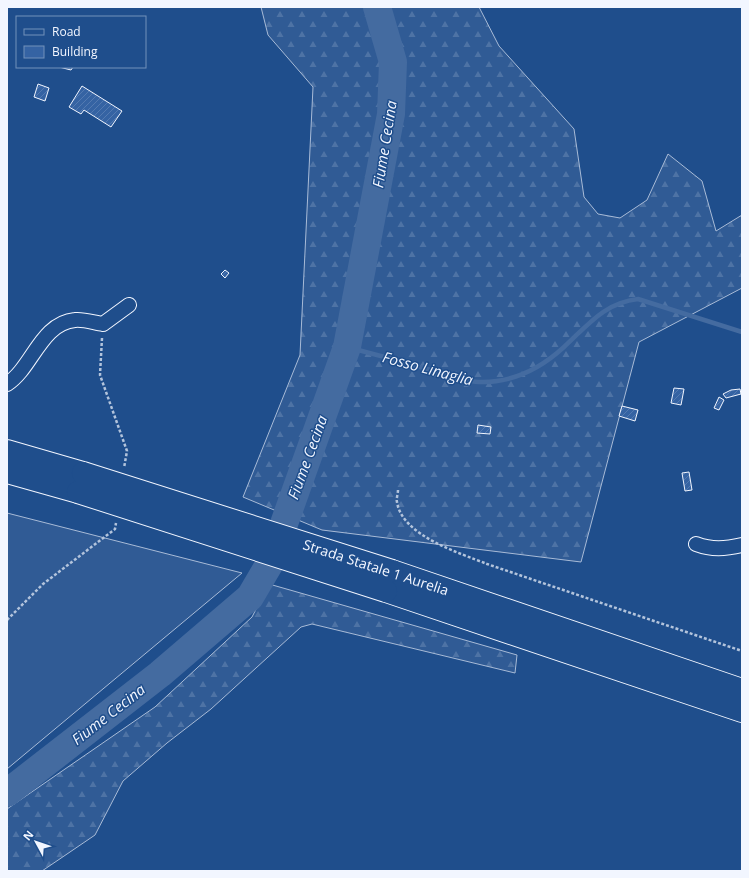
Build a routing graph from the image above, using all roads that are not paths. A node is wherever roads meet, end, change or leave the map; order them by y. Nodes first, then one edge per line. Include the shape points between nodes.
1 (129, 305) dead end
2 (7, 384) edge
3 (7, 451) edge
4 (7, 472) edge
5 (80, 482) junction
6 (696, 544) dead end
7 (742, 545) edge
8 (389, 581) junction
9 (742, 690) edge
10 (742, 711) edge

1 - 2 street via 103,324 75,320 54,328 37,347 17,378
3 - 5 highway, Strada Statale 1 Aurelia
4 - 5 highway, Strada Statale 1 Aurelia
5 - 8 highway, Strada Statale 1 Aurelia, bridge
6 - 7 street via 717,549
8 - 9 highway, Strada Statale 1 Aurelia
8 - 10 highway, Strada Statale 1 Aurelia

